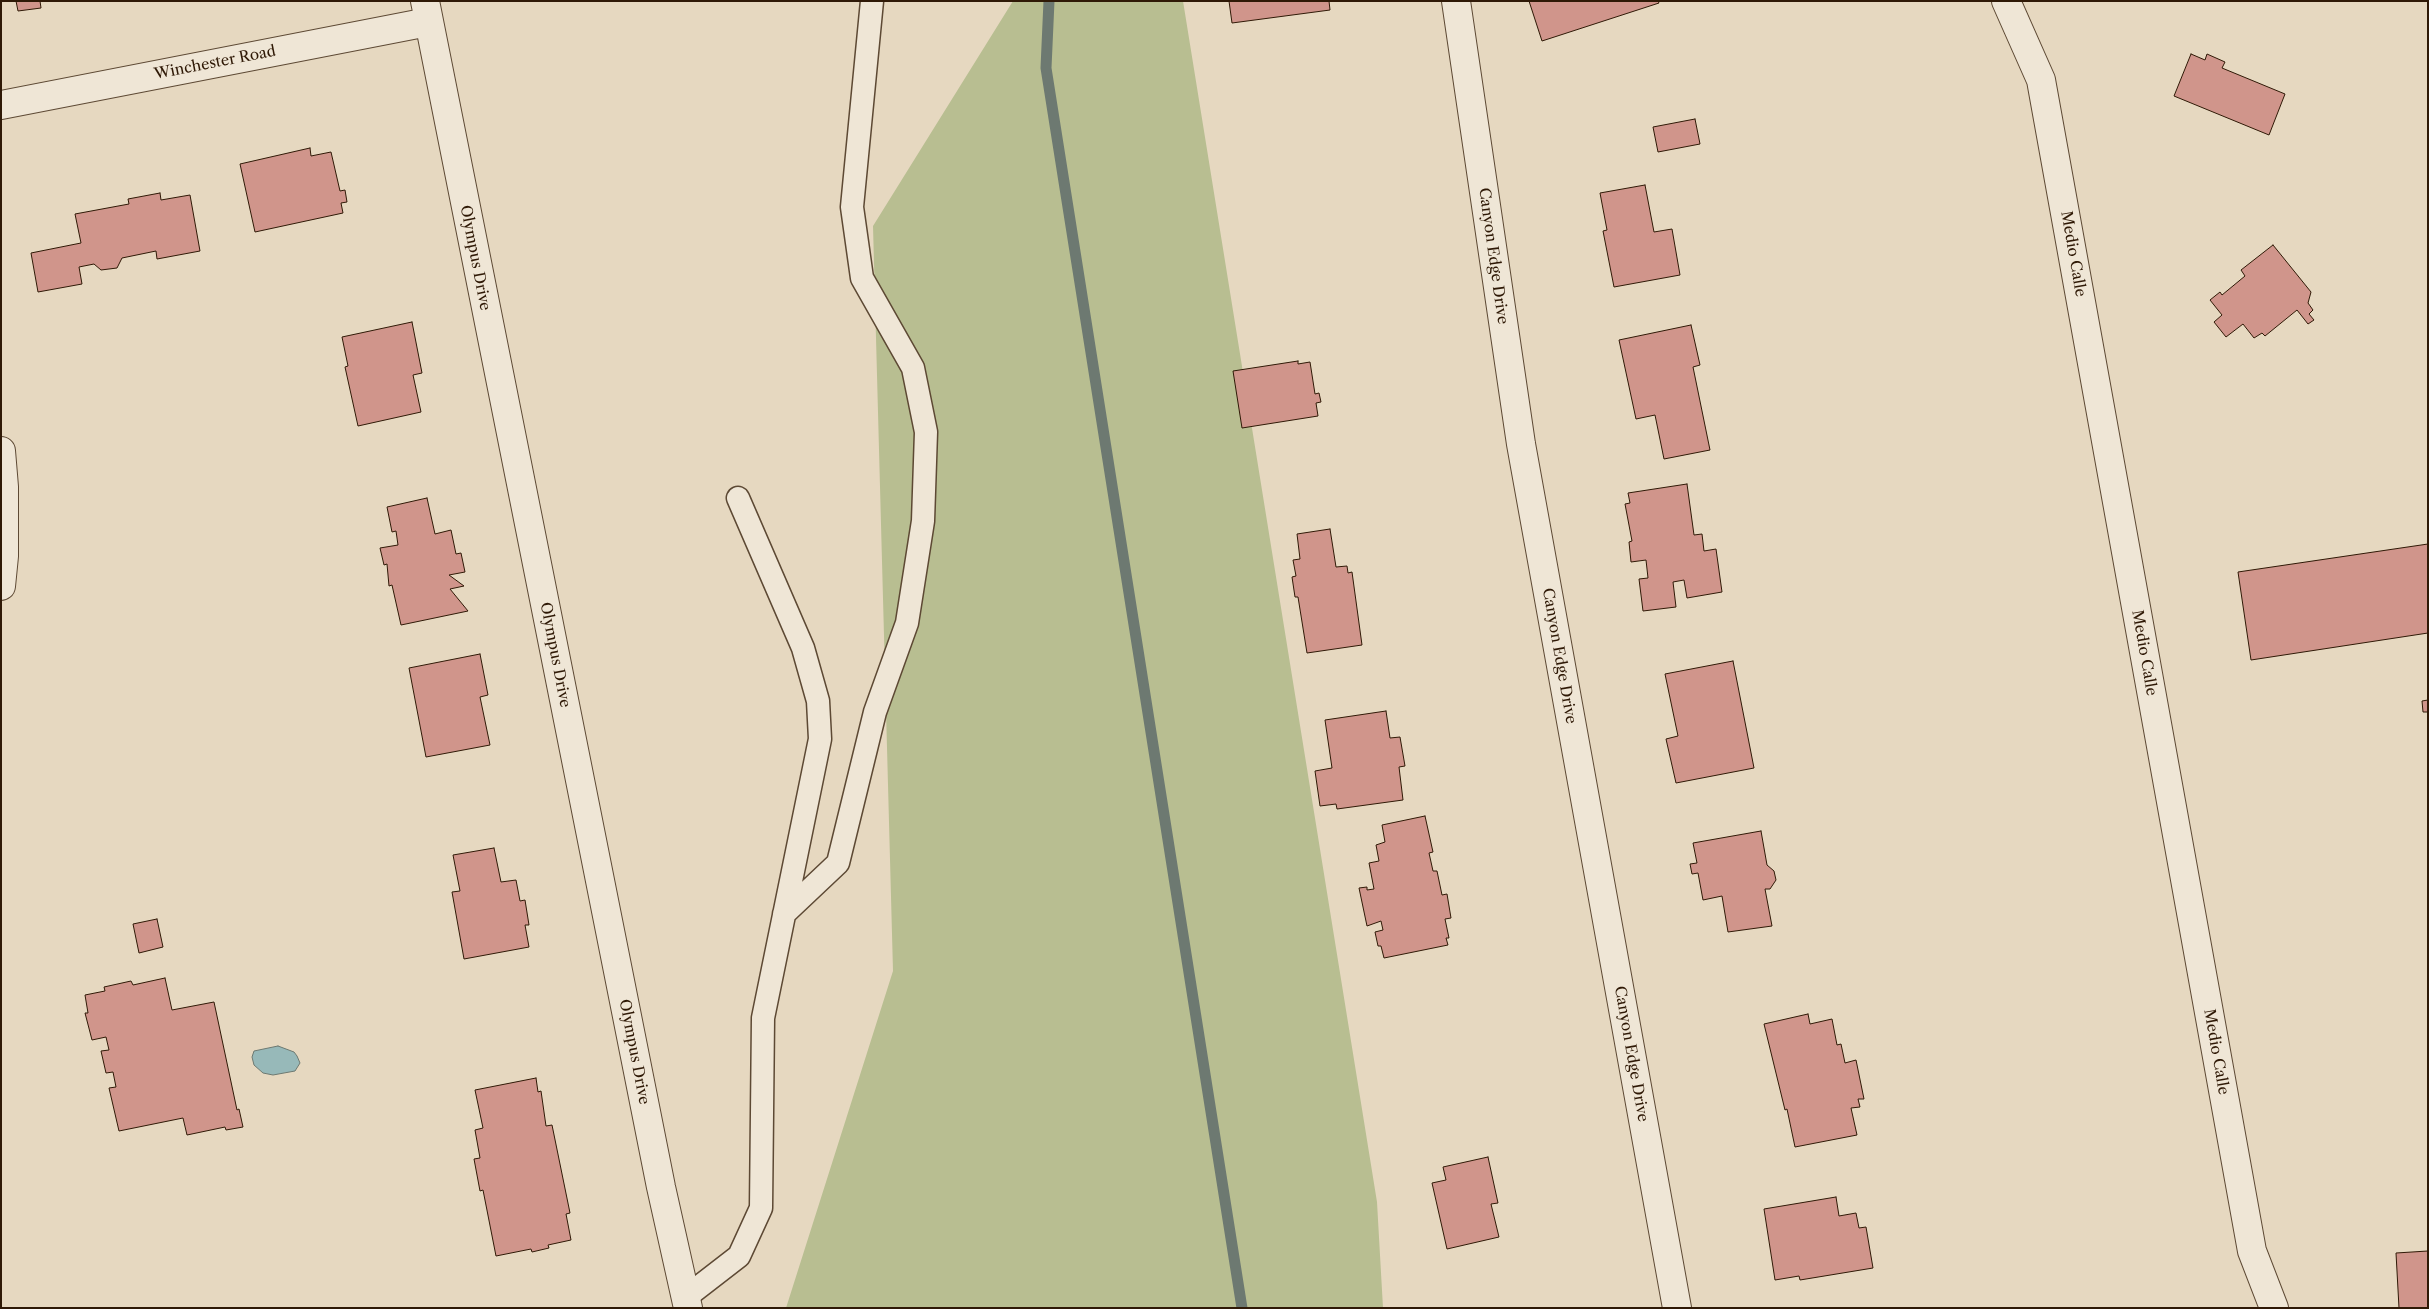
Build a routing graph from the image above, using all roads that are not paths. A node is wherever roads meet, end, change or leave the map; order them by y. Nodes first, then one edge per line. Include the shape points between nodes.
1 (872, 1) edge
2 (1456, 1) edge
3 (2006, 1) edge
4 (427, 12) edge
5 (1, 104) edge
6 (1, 451) edge
7 (738, 498) dead end
8 (1, 586) edge
9 (784, 914) junction
10 (687, 1302) edge
11 (1677, 1308) edge
12 (2274, 1308) edge

1 - 9 lane via 852,207 862,278 913,368 926,432 924,521 907,623 875,712 838,863
2 - 11 street, Canyon Edge Drive via 1521,444
3 - 12 street, Medio Calle via 2041,80 2252,1251
4 - 5 street, Winchester Road
4 - 10 street, Olympus Drive
6 - 8 street via 4,496
7 - 9 lane via 803,648 818,701 820,739
9 - 10 lane via 763,1018 761,1208 739,1256

